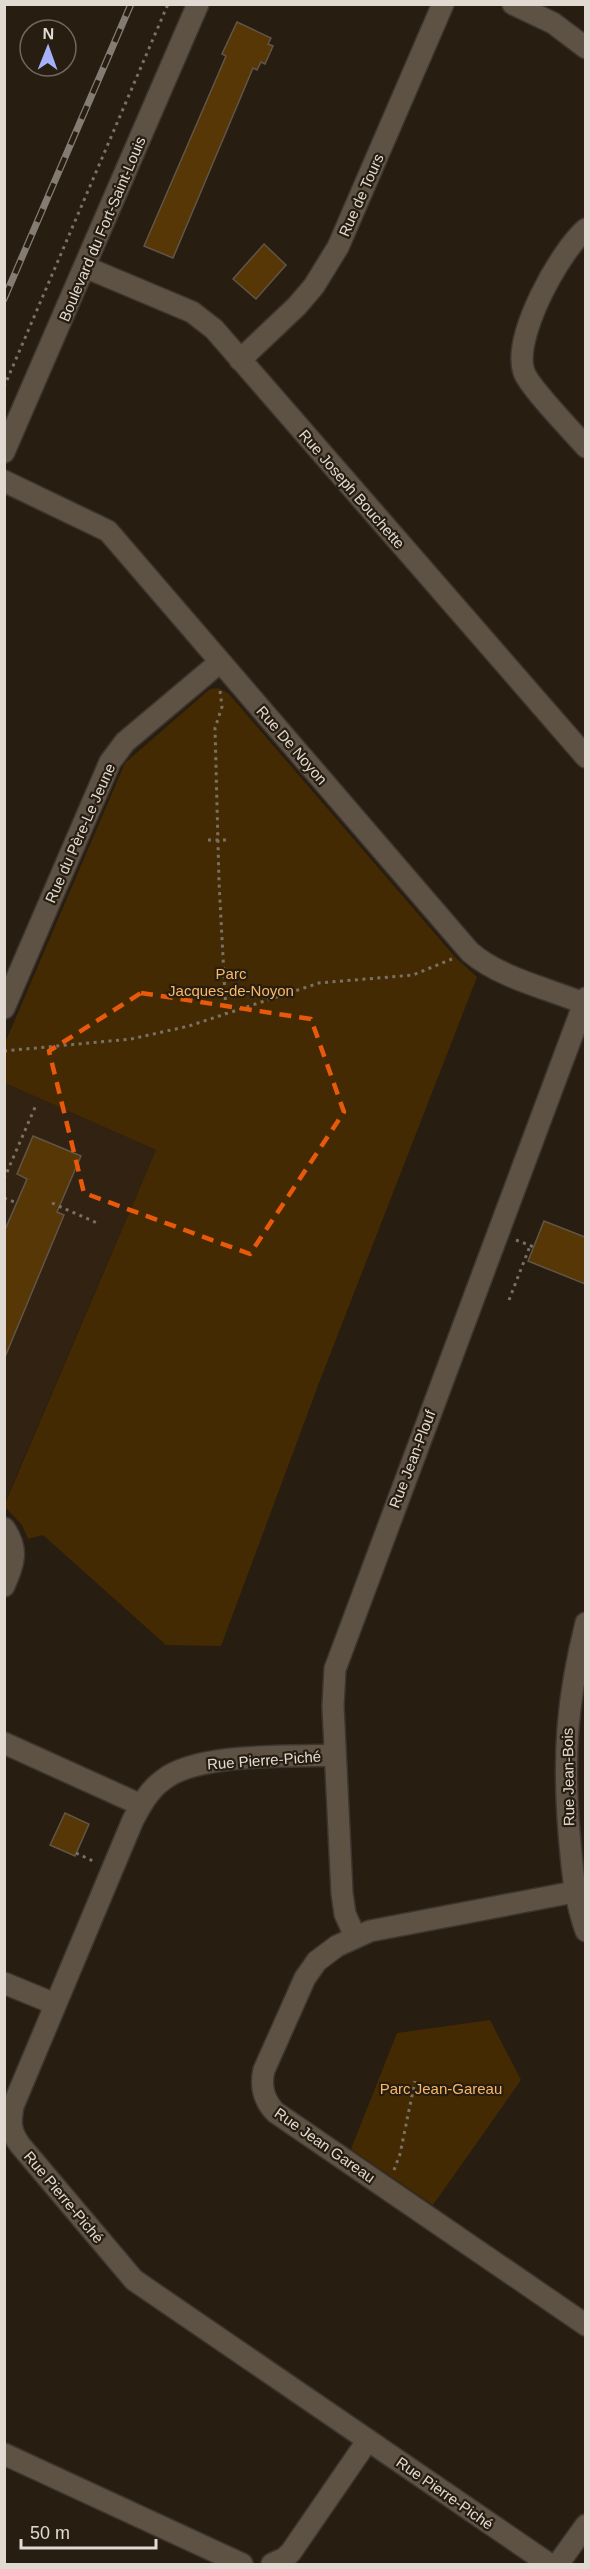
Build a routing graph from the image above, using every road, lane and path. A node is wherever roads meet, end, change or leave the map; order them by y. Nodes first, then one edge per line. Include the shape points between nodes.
1 (168, 4) edge
2 (198, 4) edge
3 (444, 4) edge
4 (513, 4) edge
5 (585, 48) edge
6 (585, 229) edge
7 (86, 267) junction
8 (240, 360) junction
9 (4, 387) edge
10 (585, 447) edge
11 (4, 452) edge
12 (4, 481) edge
13 (220, 662) junction
14 (220, 686) dead end
15 (585, 755) edge
16 (208, 840) dead end
17 (230, 840) dead end
18 (219, 841) junction
19 (459, 956) dead end
20 (584, 1000) edge
21 (4, 1008) edge
22 (226, 1014) junction
23 (4, 1051) edge
24 (36, 1105) dead end
25 (4, 1179) edge
26 (4, 1198) edge
27 (17, 1203) dead end
28 (52, 1203) dead end
29 (97, 1223) dead end
30 (508, 1237) dead end
31 (509, 1300) dead end
32 (4, 1528) edge
33 (4, 1586) edge
34 (585, 1623) edge
35 (4, 1743) edge
36 (335, 1755) junction
37 (141, 1805) junction
38 (76, 1853) dead end
39 (102, 1865) dead end
40 (574, 1892) junction
41 (585, 1931) edge
42 (355, 1936) junction
43 (4, 1983) edge
44 (55, 2004) junction
45 (416, 2081) dead end
46 (391, 2177) dead end
47 (585, 2325) edge
48 (368, 2440) junction
49 (4, 2454) edge
50 (585, 2525) edge
51 (242, 2565) edge
52 (273, 2565) edge
53 (549, 2565) edge
54 (558, 2565) edge

1 - 9 path, Boulevard du Fort-Saint-Louis
2 - 7 street, Boulevard du Fort-Saint-Louis
3 - 8 street, Rue de Tours via 338,247 297,306
4 - 5 street via 553,23
6 - 10 street via 574,238 551,273 520,351 525,375
7 - 8 street, Rue Joseph Bouchette via 192,312 210,325
7 - 11 street, Boulevard du Fort-Saint-Louis
8 - 15 street, Rue Joseph Bouchette
12 - 13 street, Rue De Noyon via 108,531
13 - 20 street, Rue De Noyon via 470,951 496,969
13 - 21 street, Rue du Père-Le Jeune via 125,742 110,762
14 - 18 path via 222,707 215,728
16 - 18 path
17 - 18 path
18 - 22 path
19 - 22 path via 413,975 319,983
20 - 36 street, Rue Jean-Plouf via 339,1654 334,1683
22 - 23 path via 131,1040
24 - 25 path
26 - 27 path
28 - 29 path
30 - 31 path via 532,1246
32 - 33 street via 15,1550 15,1561
34 - 40 street, Rue Jean-Bois via 565,1743
35 - 37 street
36 - 37 street, Rue Pierre-Piché via 223,1760 191,1766 164,1778
36 - 42 street, Rue Jean-Plouf via 342,1893 345,1914
37 - 44 street, Rue Pierre-Piché
38 - 39 path
40 - 41 street, Rue Jean-Bois
40 - 42 street, Rue Jean Gareau
42 - 47 street, Rue Jean Gareau via 325,1954 305,1978 264,2070 262,2091 269,2105
43 - 44 street
44 - 48 street, Rue Pierre-Piché via 13,2106 9,2124 13,2135 134,2280
45 - 46 path
48 - 52 street via 291,2552
48 - 53 street, Rue Pierre-Piché
49 - 51 street
50 - 54 street

